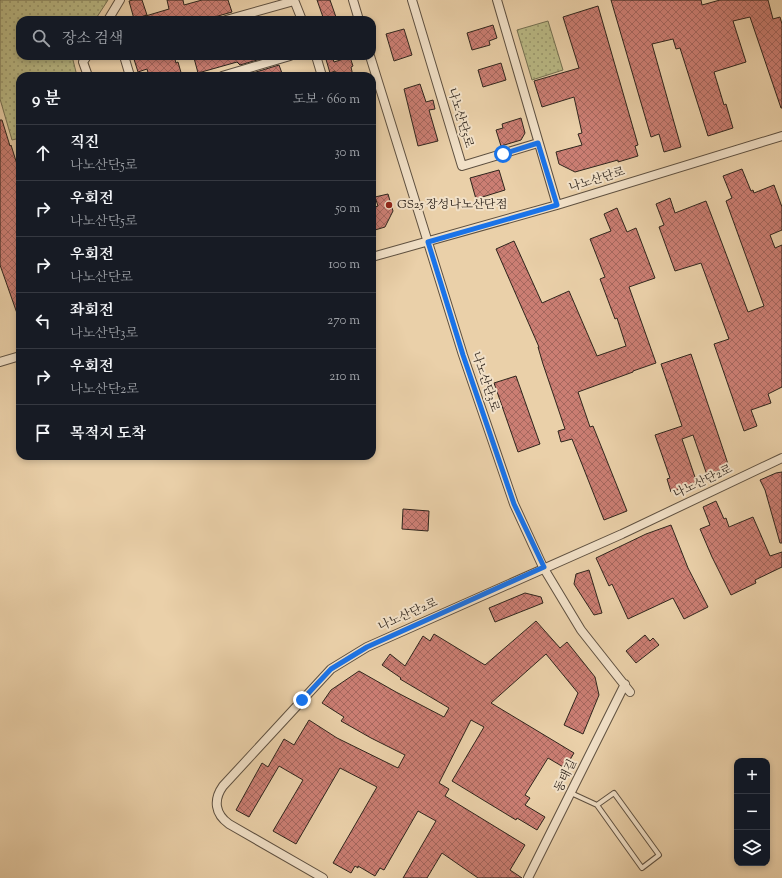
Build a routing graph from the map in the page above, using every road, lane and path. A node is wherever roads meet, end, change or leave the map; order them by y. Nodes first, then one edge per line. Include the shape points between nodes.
1 (120, 0) edge
2 (294, 0) edge
3 (353, 0) edge
4 (412, 0) edge
5 (497, 0) edge
6 (112, 16) edge
7 (240, 16) edge
8 (300, 16) edge
9 (358, 16) edge
10 (84, 60) edge
11 (125, 60) edge
12 (276, 60) edge
13 (317, 60) edge
14 (371, 60) edge
15 (87, 72) edge
16 (129, 72) edge
17 (236, 72) edge
18 (321, 72) edge
19 (375, 72) edge
20 (376, 75) edge
21 (782, 136) edge
22 (538, 143) junction
23 (557, 205) junction
24 (428, 242) junction
25 (376, 256) edge
26 (16, 357) edge
27 (0, 362) edge
28 (782, 458) edge
29 (544, 567) junction
30 (625, 684) junction
31 (630, 692) dead end
32 (571, 792) junction
33 (597, 805) junction
34 (323, 878) edge
35 (528, 878) edge

1 - 6 street
2 - 7 street
2 - 8 street
3 - 9 street
4 - 22 street, 나노산단5로 via 462,166
5 - 22 street
10 - 15 street
11 - 16 street
12 - 17 street
13 - 18 street
14 - 19 street, 나노산단3로
20 - 24 street, 나노산단3로
21 - 23 street, 나노산단로
22 - 23 street
23 - 24 street, 나노산단로
24 - 25 street, 나노산단로
24 - 29 street, 나노산단3로 via 514,504
26 - 27 street
28 - 29 street, 나노산단2로 via 622,534
29 - 30 street, 나노산단3로 via 581,630
29 - 34 street, 나노산단2로 via 367,647 331,669 218,792 216,807 223,820
30 - 31 street, 나노산단3로
30 - 32 street, 동태길
32 - 33 lane
32 - 35 street, 동태길
33 - 33 lane via 642,868 659,855 614,793

